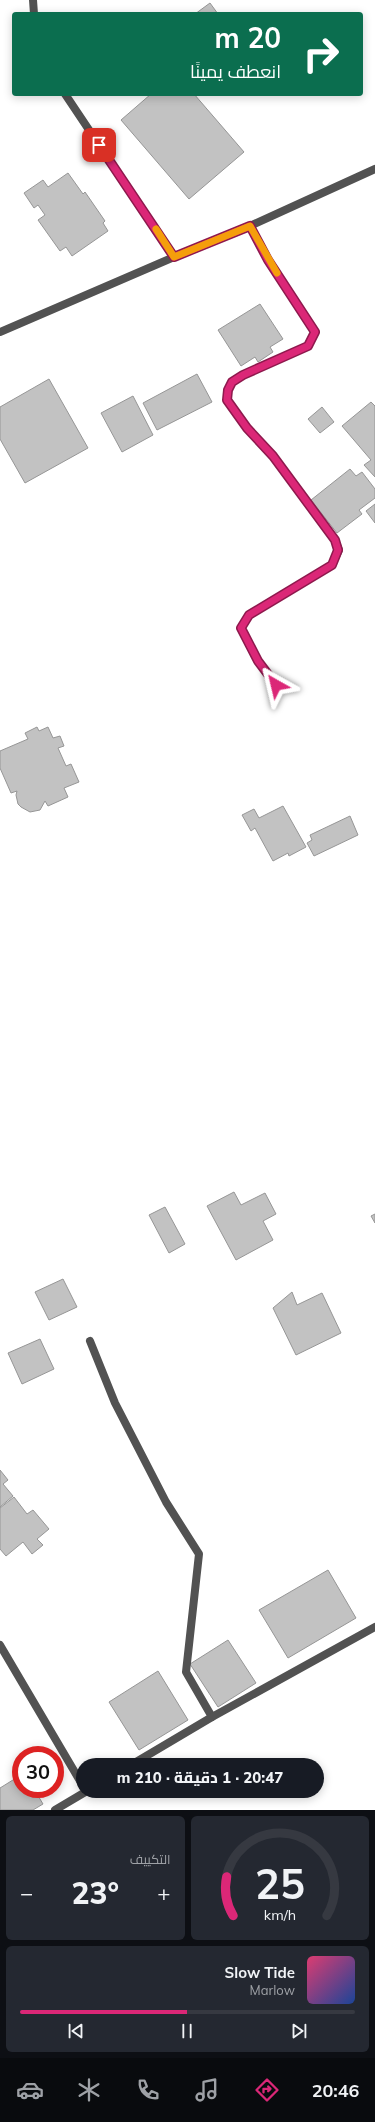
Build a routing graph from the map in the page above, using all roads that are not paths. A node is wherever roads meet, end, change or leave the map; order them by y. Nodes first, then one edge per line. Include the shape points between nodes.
1 (33, 0) edge
2 (34, 12) edge
3 (66, 96) edge
4 (375, 169) edge
5 (250, 226) junction
6 (174, 257) junction
7 (0, 332) edge
8 (276, 685) dead end
9 (90, 1341) dead end
10 (375, 1627) edge
11 (0, 1645) edge
12 (212, 1717) junction
13 (143, 1758) edge
14 (76, 1774) edge
15 (76, 1798) edge
16 (55, 1810) edge

1 - 2 street
3 - 6 street
4 - 5 street
5 - 6 street
5 - 8 street via 268,260 315,332 308,346 232,382 227,400 247,428 273,456 335,540 338,550 332,565 249,615 244,621 241,628 258,661
6 - 7 street
9 - 12 street via 122,1417 166,1502 199,1554 186,1672
10 - 12 street
11 - 14 street
12 - 13 street
15 - 16 street

